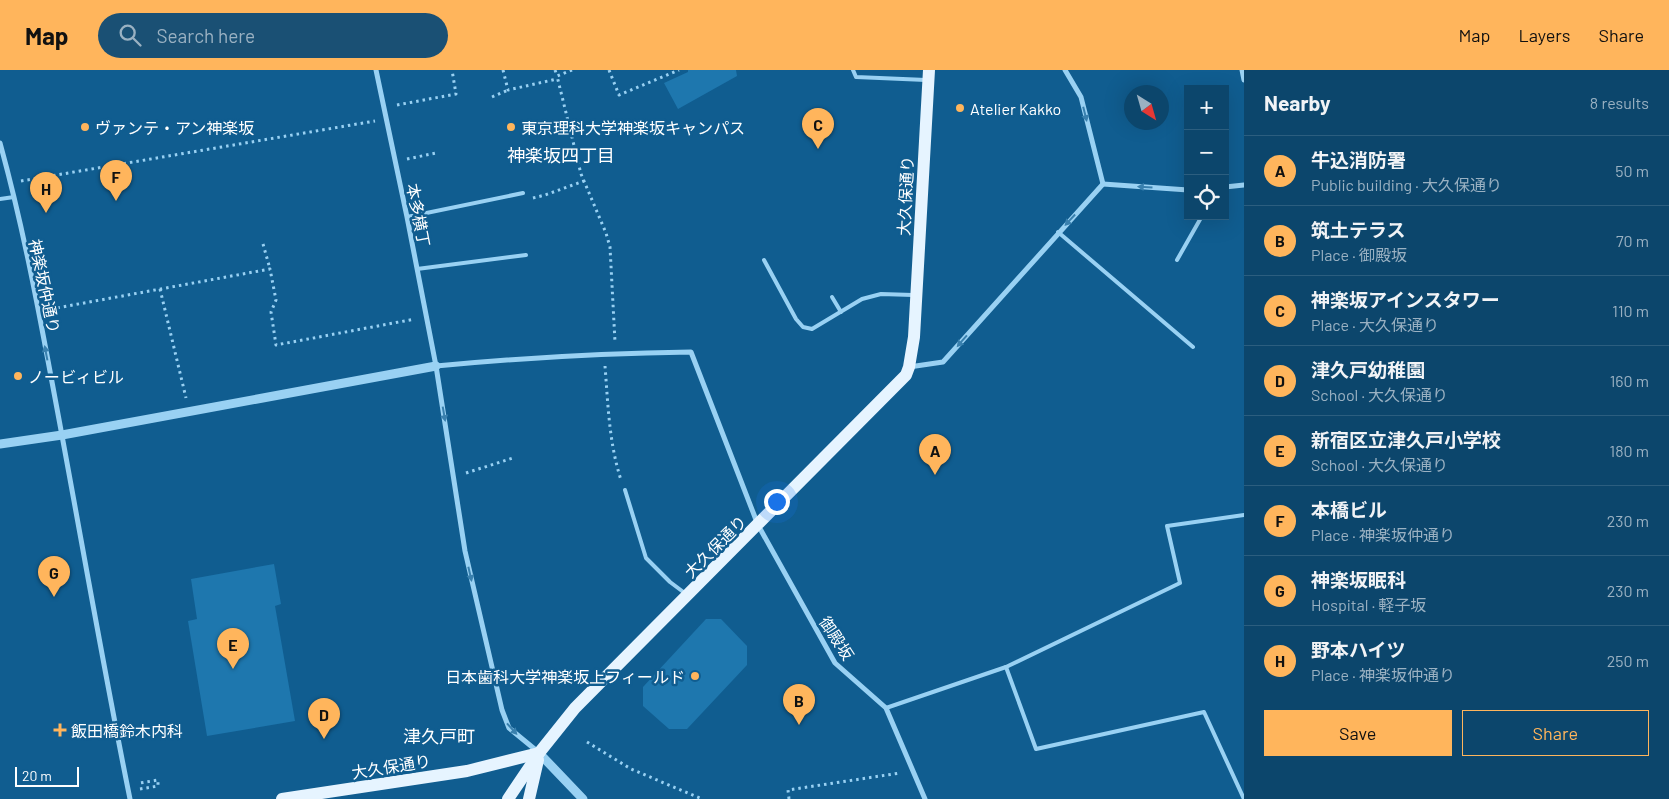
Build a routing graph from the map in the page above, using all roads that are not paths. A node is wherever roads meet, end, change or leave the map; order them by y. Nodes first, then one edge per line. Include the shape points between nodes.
1 (376, 70) edge
2 (853, 70) edge
3 (1065, 70) edge
4 (1242, 70) edge
5 (928, 75) edge
6 (1244, 80) edge
7 (0, 143) edge
8 (1103, 184) junction
9 (1244, 185) edge
10 (1229, 187) edge
11 (1184, 190) edge
12 (523, 193) road end
13 (14, 197) junction
14 (0, 199) edge
15 (407, 218) junction
16 (1200, 220) edge
17 (1058, 232) junction
18 (526, 255) dead end
19 (764, 260) dead end
20 (1177, 260) dead end
21 (417, 269) junction
22 (916, 295) junction
23 (832, 297) dead end
24 (841, 312) junction
25 (1193, 347) dead end
26 (436, 366) junction
27 (909, 367) junction
28 (62, 436) junction
29 (0, 444) edge
30 (624, 490) road end
31 (1244, 515) edge
32 (758, 525) junction
33 (688, 595) junction
34 (1006, 667) junction
35 (886, 708) junction
36 (539, 753) junction
37 (130, 799) edge
38 (282, 799) edge
39 (508, 799) edge
40 (529, 799) edge
41 (583, 799) edge
42 (924, 799) edge
43 (1244, 799) edge

1 - 15 street, 本多横丁
2 - 5 lane via 856,77
3 -> 8 street via 1081,97
4 - 6 street
5 - 22 main road, 大久保通り
7 - 13 street, 神楽坂仲通り
11 -> 8 street
8 -> 17 street
9 - 10 street
12 - 15 lane
13 - 14 lane
28 -> 13 street, 神楽坂仲通り
15 - 21 street, 本多横丁
16 - 20 lane
17 - 25 lane
17 -> 27 street via 943,362
18 - 21 lane
19 - 24 lane via 803,327 812,329
21 - 26 street, 本多横丁
22 - 24 lane via 881,294 862,299
22 - 27 main road, 大久保通り
23 - 24 lane
26 - 28 street
26 - 32 street, 御殿坂 via 531,357 691,352
26 -> 36 street, 本多横丁 via 465,551 502,710 509,728
27 - 32 main road, 大久保通り via 900,382
28 - 29 street
28 - 37 street, 神楽坂仲通り
30 - 33 lane via 646,558
31 - 34 lane via 1167,526 1180,583
32 - 33 main road, 大久保通り
32 - 35 street, 御殿坂 via 835,664
33 - 36 main road, 大久保通り via 575,708
34 - 35 lane
34 - 43 lane via 1036,749 1204,712
35 - 42 street
36 - 38 main road, 大久保通り via 467,771
36 - 39 main road
36 - 40 main road
36 - 41 street

